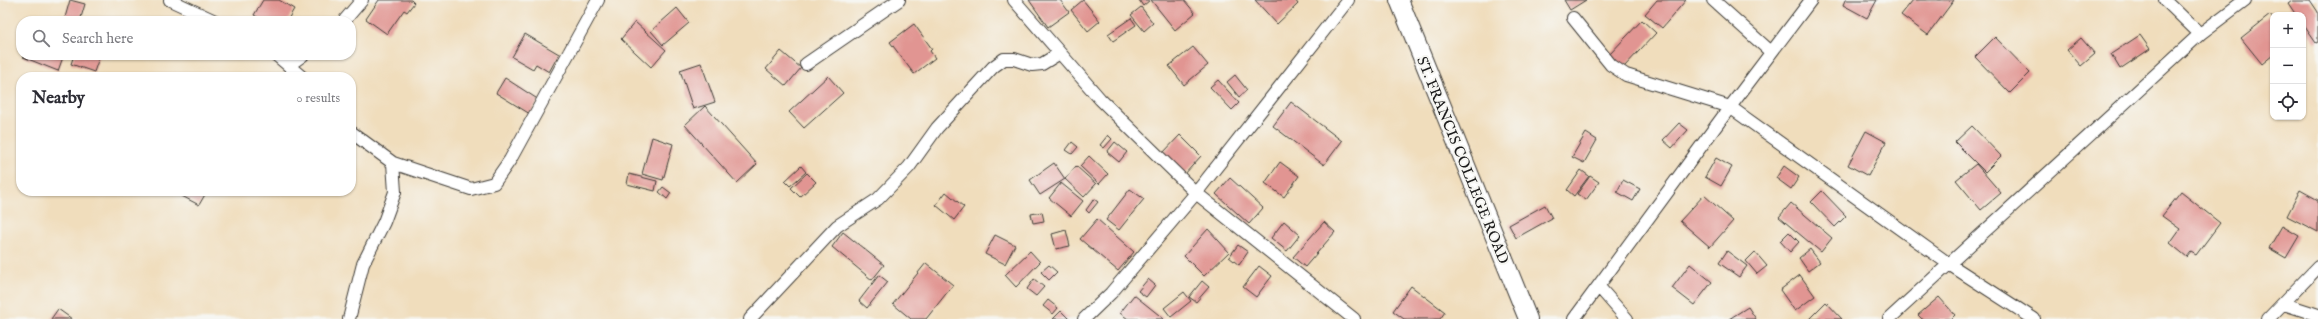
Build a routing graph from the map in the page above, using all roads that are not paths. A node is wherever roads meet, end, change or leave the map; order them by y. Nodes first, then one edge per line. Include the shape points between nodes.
1 (170, 0) edge
2 (362, 0) edge
3 (598, 0) edge
4 (899, 0) edge
5 (1014, 0) edge
6 (1348, 0) edge
7 (1399, 0) edge
8 (1713, 0) edge
9 (1811, 0) edge
10 (2165, 0) edge
11 (2245, 0) edge
12 (204, 16) edge
13 (348, 16) edge
14 (1573, 18) dead end
15 (2200, 34) junction
16 (1771, 52) junction
17 (1060, 53) junction
18 (282, 60) edge
19 (296, 60) edge
20 (806, 64) dead end
21 (289, 65) junction
22 (297, 72) edge
23 (1730, 107) junction
24 (356, 136) edge
25 (393, 162) junction
26 (1196, 193) junction
27 (1949, 264) junction
28 (2318, 267) edge
29 (1600, 286) junction
30 (2284, 304) junction
31 (2318, 316) edge
32 (349, 319) edge
33 (750, 319) edge
34 (1084, 319) edge
35 (1354, 319) edge
36 (1528, 319) edge
37 (1574, 319) edge
38 (1627, 319) edge
39 (1889, 319) edge
40 (2034, 319) edge
41 (2268, 319) edge

1 - 12 street
2 - 13 street
3 - 25 street via 510,160 494,183 471,189
4 - 20 street
5 - 17 street
6 - 26 street
7 - 36 main road, ST. FRANCIS COLLEGE ROAD
8 - 16 street
9 - 16 street
10 - 15 street
11 - 15 street
14 - 23 street via 1611,65 1626,75
15 - 27 street
16 - 23 street
17 - 26 street via 1100,99
17 - 33 street via 1042,64 1032,65 1014,59 1004,59 993,67 937,128 904,172 878,199 837,226
18 - 21 street
19 - 21 street
21 - 22 street
23 - 27 street
23 - 29 street
24 - 25 street
25 - 32 street via 395,192 384,222 363,264
26 - 34 street via 1111,293
26 - 35 street
27 - 39 street
27 - 40 street
28 - 30 street
29 - 37 street
29 - 38 street
30 - 31 street
30 - 41 street

